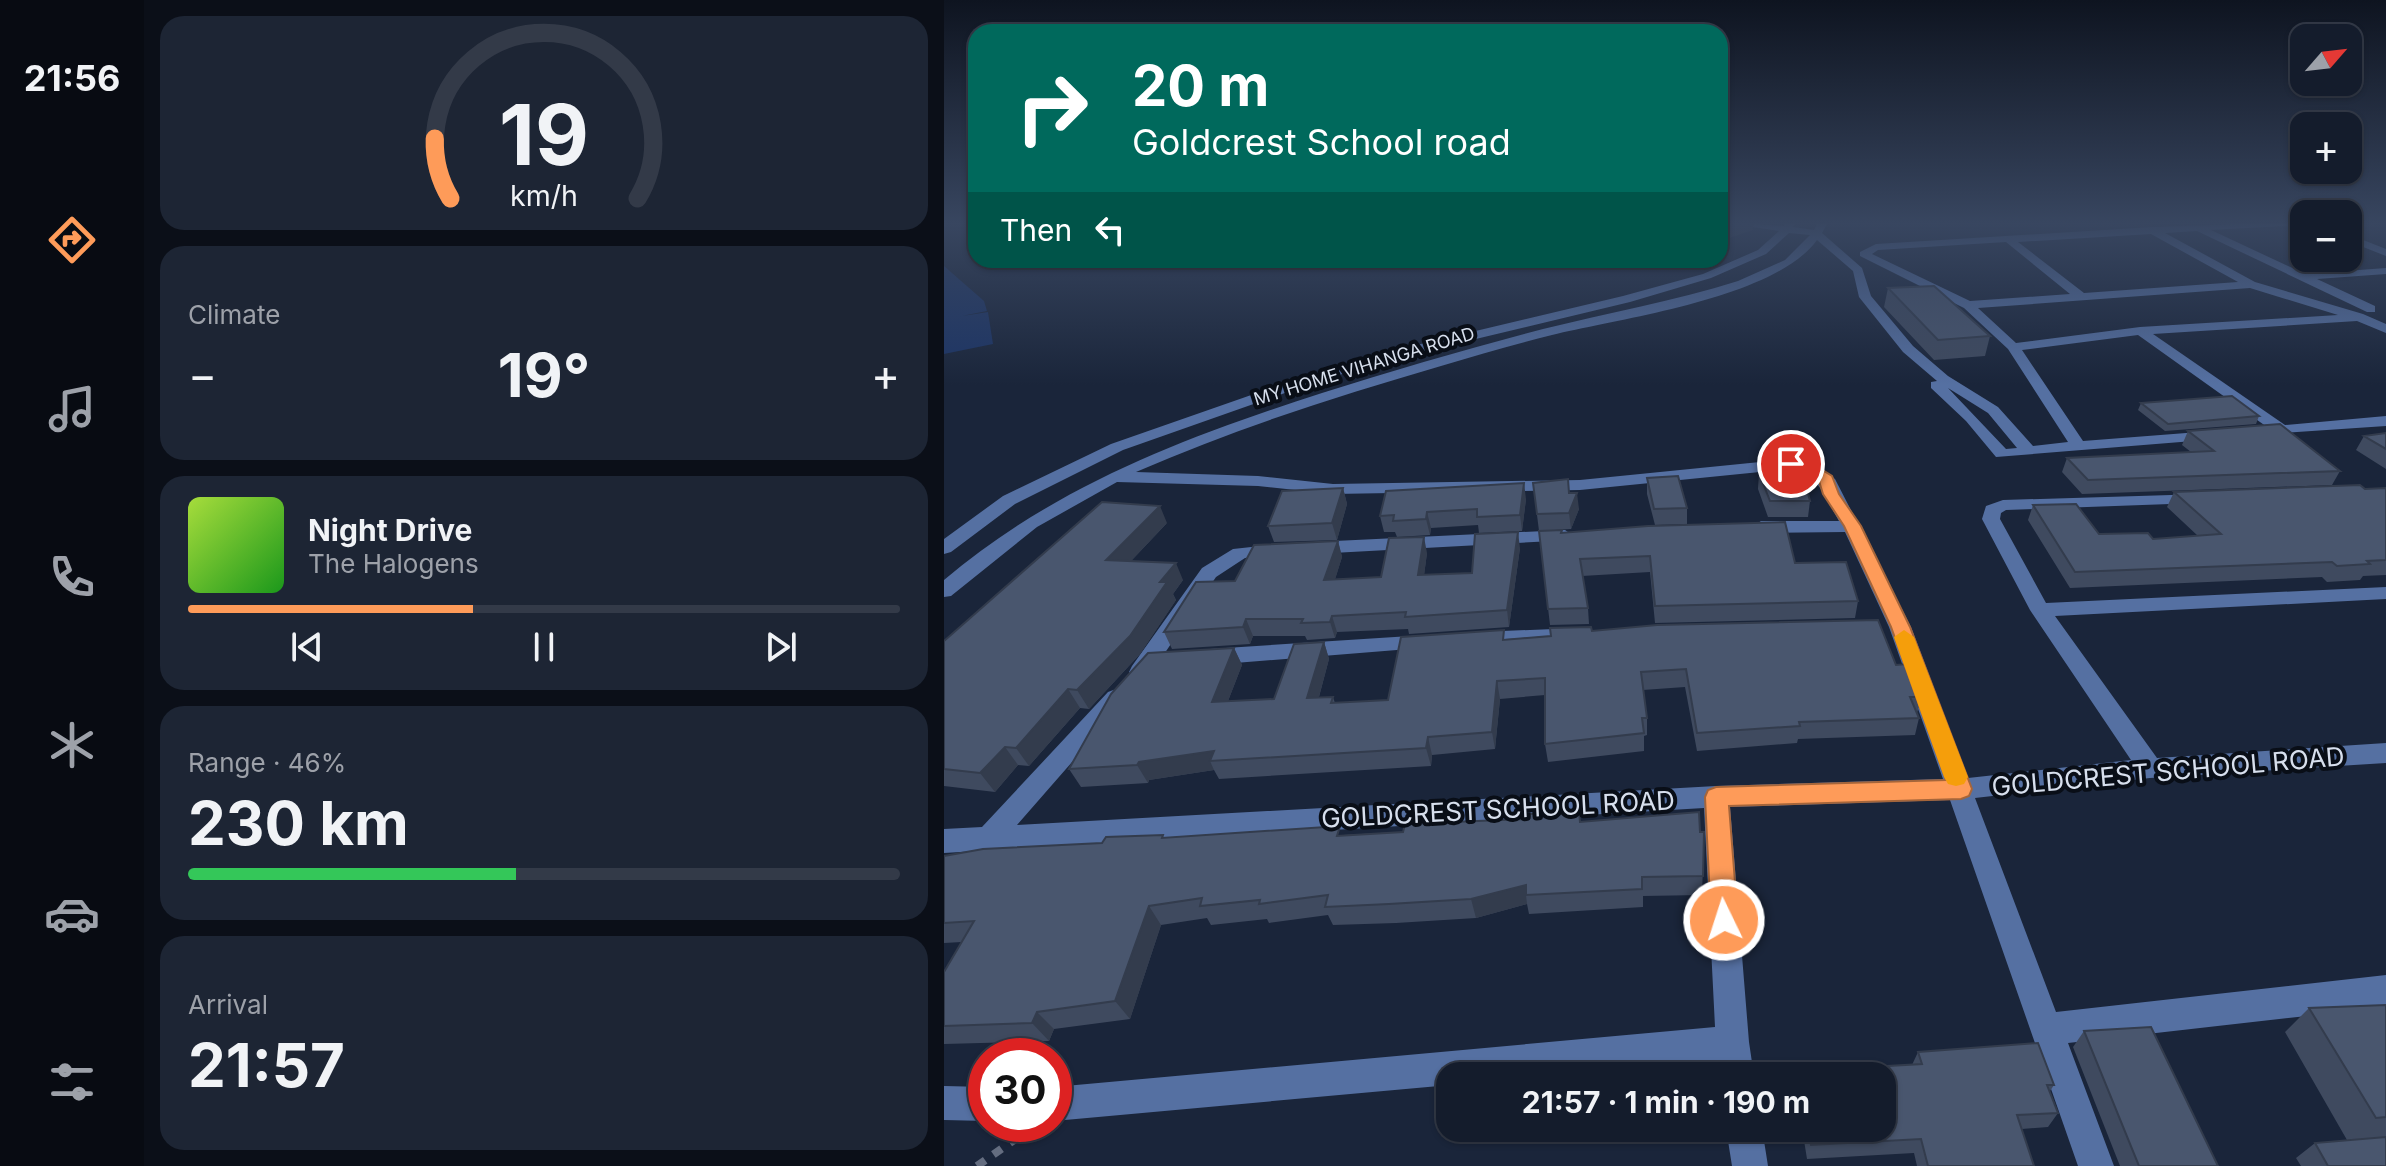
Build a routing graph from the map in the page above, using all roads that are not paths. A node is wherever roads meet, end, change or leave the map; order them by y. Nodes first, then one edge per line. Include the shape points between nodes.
1 (1706, 276) edge
2 (1757, 276) edge
3 (1846, 276) edge
4 (1860, 276) edge
5 (1910, 276) edge
6 (2055, 276) edge
7 (2237, 276) edge
8 (2308, 276) edge
9 (2300, 277) joint
10 (2251, 284) junction
11 (2083, 298) junction
12 (2386, 302) edge
13 (1968, 305) junction
14 (2360, 311) junction
15 (2386, 316) edge
16 (2386, 329) edge
17 (2140, 331) junction
18 (2013, 347) junction
19 (2386, 421) edge
20 (2282, 430) junction
21 (2078, 446) junction
22 (2029, 451) junction
23 (1113, 477) junction
24 (2211, 497) edge
25 (1852, 526) junction
26 (1740, 528) edge
27 (1581, 536) edge
28 (944, 548) edge
29 (944, 591) edge
30 (2386, 593) edge
31 (2040, 610) junction
32 (1869, 627) edge
33 (1900, 627) junction
34 (1605, 634) edge
35 (1150, 661) junction
36 (2386, 753) edge
37 (2150, 768) junction
38 (1961, 789) junction
39 (1716, 797) junction
40 (989, 838) junction
41 (944, 841) edge
42 (2386, 991) edge
43 (2047, 1029) junction
44 (1732, 1042) junction
45 (1735, 1062) edge
46 (1072, 1102) edge
47 (944, 1103) edge
48 (968, 1104) edge
49 (1746, 1142) edge
50 (1750, 1166) edge
51 (2096, 1166) edge

1 - 28 street via 1311,379 1130,443 1009,500
2 - 23 street, MY HOME VIHANGA ROAD via 1301,405
3 - 22 street via 1880,330 2002,454
4 - 22 street via 1865,297 1908,349 1993,410
5 - 13 street
6 - 11 street
7 - 10 street
8 - 9 street
9 - 14 street
10 - 11 street
10 - 14 street
11 - 13 street
12 - 14 street
13 - 18 street
14 - 15 street
14 - 16 street
14 - 17 street
17 - 18 street
17 - 20 street
18 - 21 street
19 - 20 street
20 - 21 street
21 - 22 street
23 - 25 street via 1333,489 1580,485 1791,464 1826,479
23 - 29 street, MY HOME VIHANGA ROAD via 1059,503
24 - 31 street via 2003,505 1992,510 1991,519
25 - 26 street
25 - 33 street
27 - 35 street via 1241,553 1204,577
30 - 31 street
31 - 37 street
32 - 33 street
33 - 38 street
34 - 35 street
35 - 40 street
36 - 37 street, GOLDCREST SCHOOL ROAD
37 - 38 street, GOLDCREST SCHOOL ROAD
38 - 39 street, GOLDCREST SCHOOL ROAD
38 - 43 street
39 - 40 street, GOLDCREST SCHOOL ROAD
39 - 44 street
40 - 41 street, GOLDCREST SCHOOL ROAD
42 - 43 street
43 - 51 street
44 - 45 street
44 - 46 street
47 - 48 street
49 - 50 street

